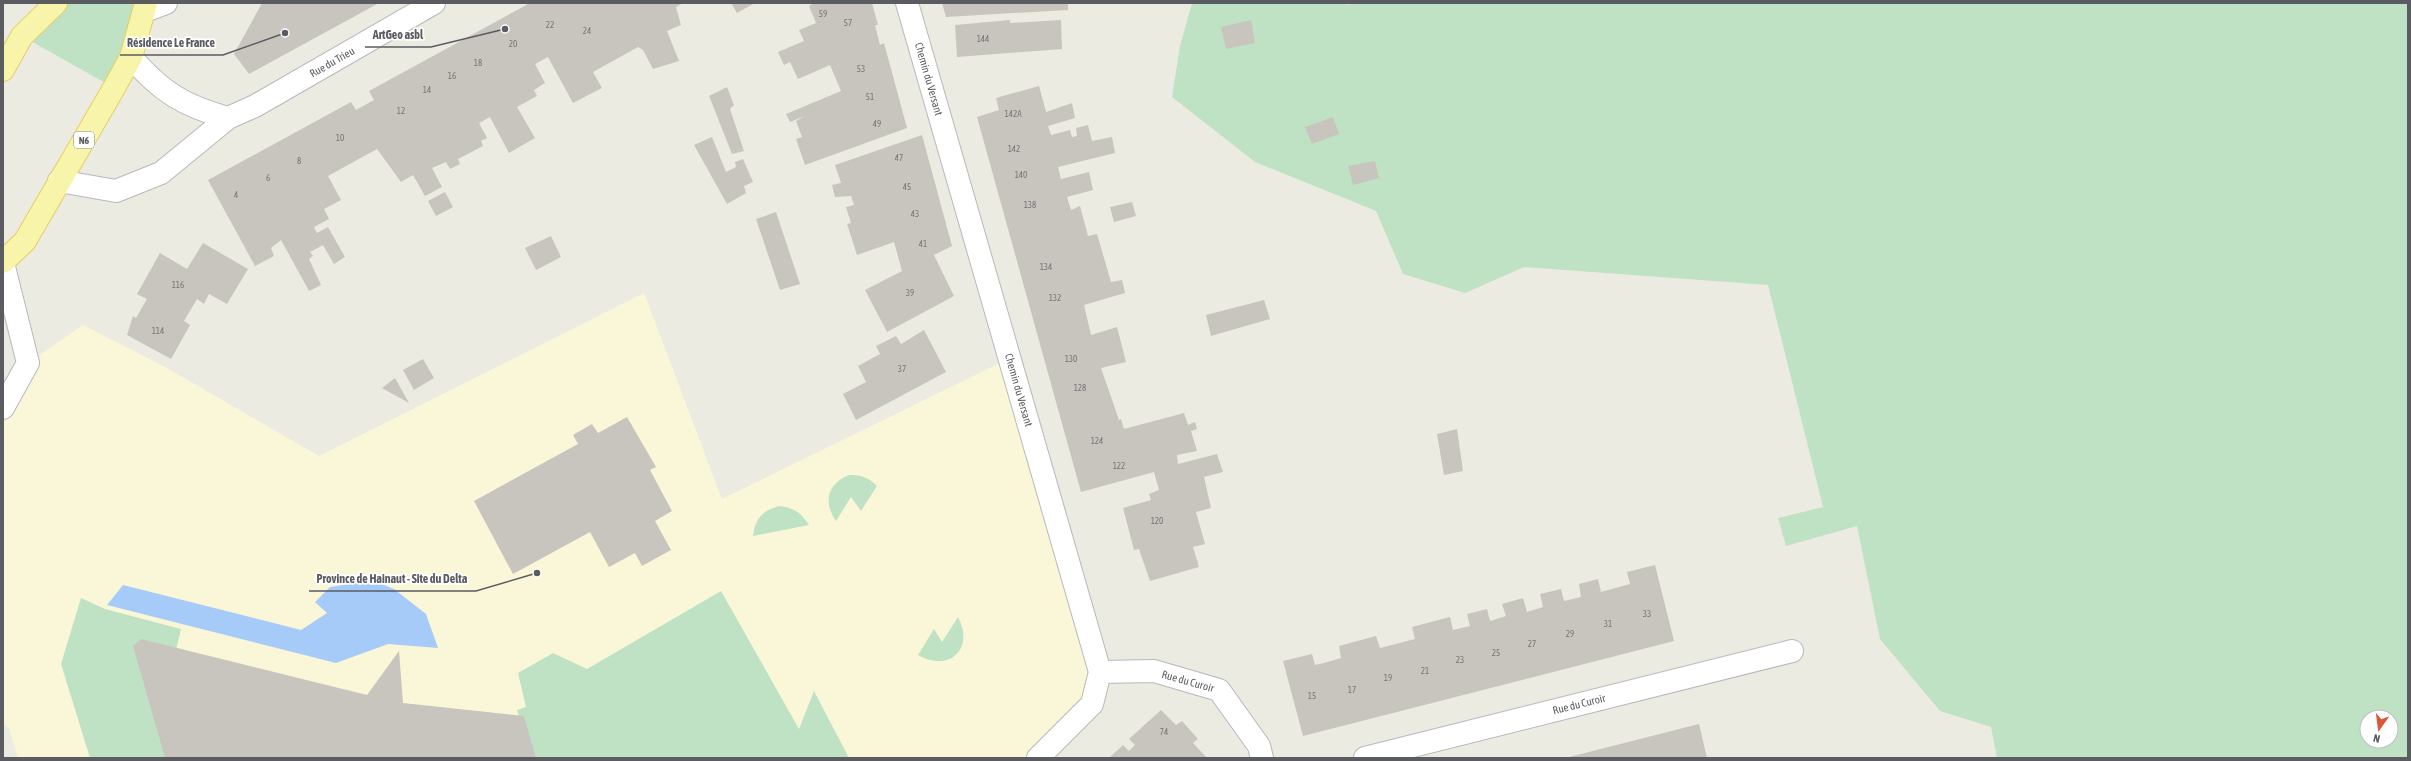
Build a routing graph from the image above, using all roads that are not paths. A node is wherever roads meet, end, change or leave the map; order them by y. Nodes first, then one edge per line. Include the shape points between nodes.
1 (56, 3) edge
2 (166, 3) edge
3 (434, 3) edge
4 (907, 3) edge
5 (146, 7) edge
6 (131, 57) junction
7 (3, 70) edge
8 (228, 118) junction
9 (59, 181) junction
10 (3, 262) edge
11 (3, 408) edge
12 (1792, 651) dead end
13 (1100, 672) junction
14 (1038, 758) edge
15 (1262, 758) edge
16 (1365, 758) edge

1 - 7 main road via 22,36
2 - 5 street
3 - 8 street, Rue du Trieu via 256,106
4 - 13 street, Chemin du Versant
5 - 6 main road, N6
6 - 8 street via 147,75 172,96 198,109
6 - 9 main road, N6
8 - 9 street, Rue du Trieu via 161,173 116,191
9 - 10 main road, N6 via 25,241
10 - 11 street via 28,363
12 - 16 street, Rue du Curoir
13 - 14 street via 1092,704
13 - 15 street, Rue du Curoir via 1154,671 1219,690 1259,746

